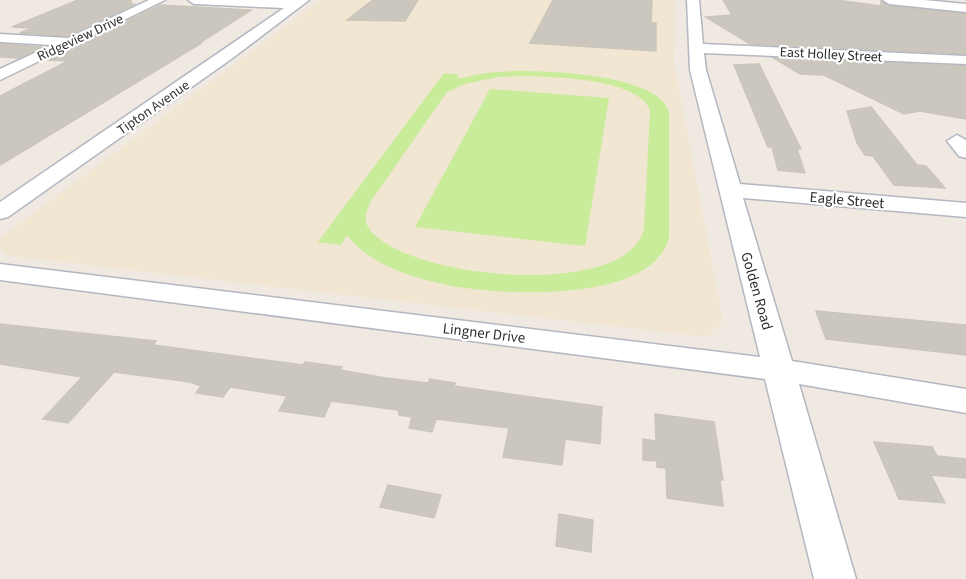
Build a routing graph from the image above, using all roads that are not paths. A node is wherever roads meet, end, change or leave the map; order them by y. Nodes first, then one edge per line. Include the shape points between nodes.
1 (159, 0) edge
2 (194, 0) edge
3 (693, 0) edge
4 (889, 0) edge
5 (300, 2) edge
6 (966, 8) edge
7 (0, 38) edge
8 (70, 42) junction
9 (695, 48) junction
10 (966, 60) edge
11 (0, 75) edge
12 (729, 190) junction
13 (966, 210) edge
14 (0, 212) edge
15 (0, 272) edge
16 (779, 370) junction
17 (966, 401) edge
18 (835, 579) edge

1 - 8 street, Ridgeview Drive
2 - 5 street
3 - 9 street, Golden Road
4 - 6 street
5 - 14 street, Tipton Avenue
7 - 8 street
8 - 11 street, Ridgeview Drive
9 - 10 street, East Holley Street
9 - 12 street, Golden Road
12 - 13 street, Eagle Street
12 - 16 street, Golden Road
15 - 16 street, Lingner Drive
16 - 17 street, Lingner Drive
16 - 18 street, Golden Road

